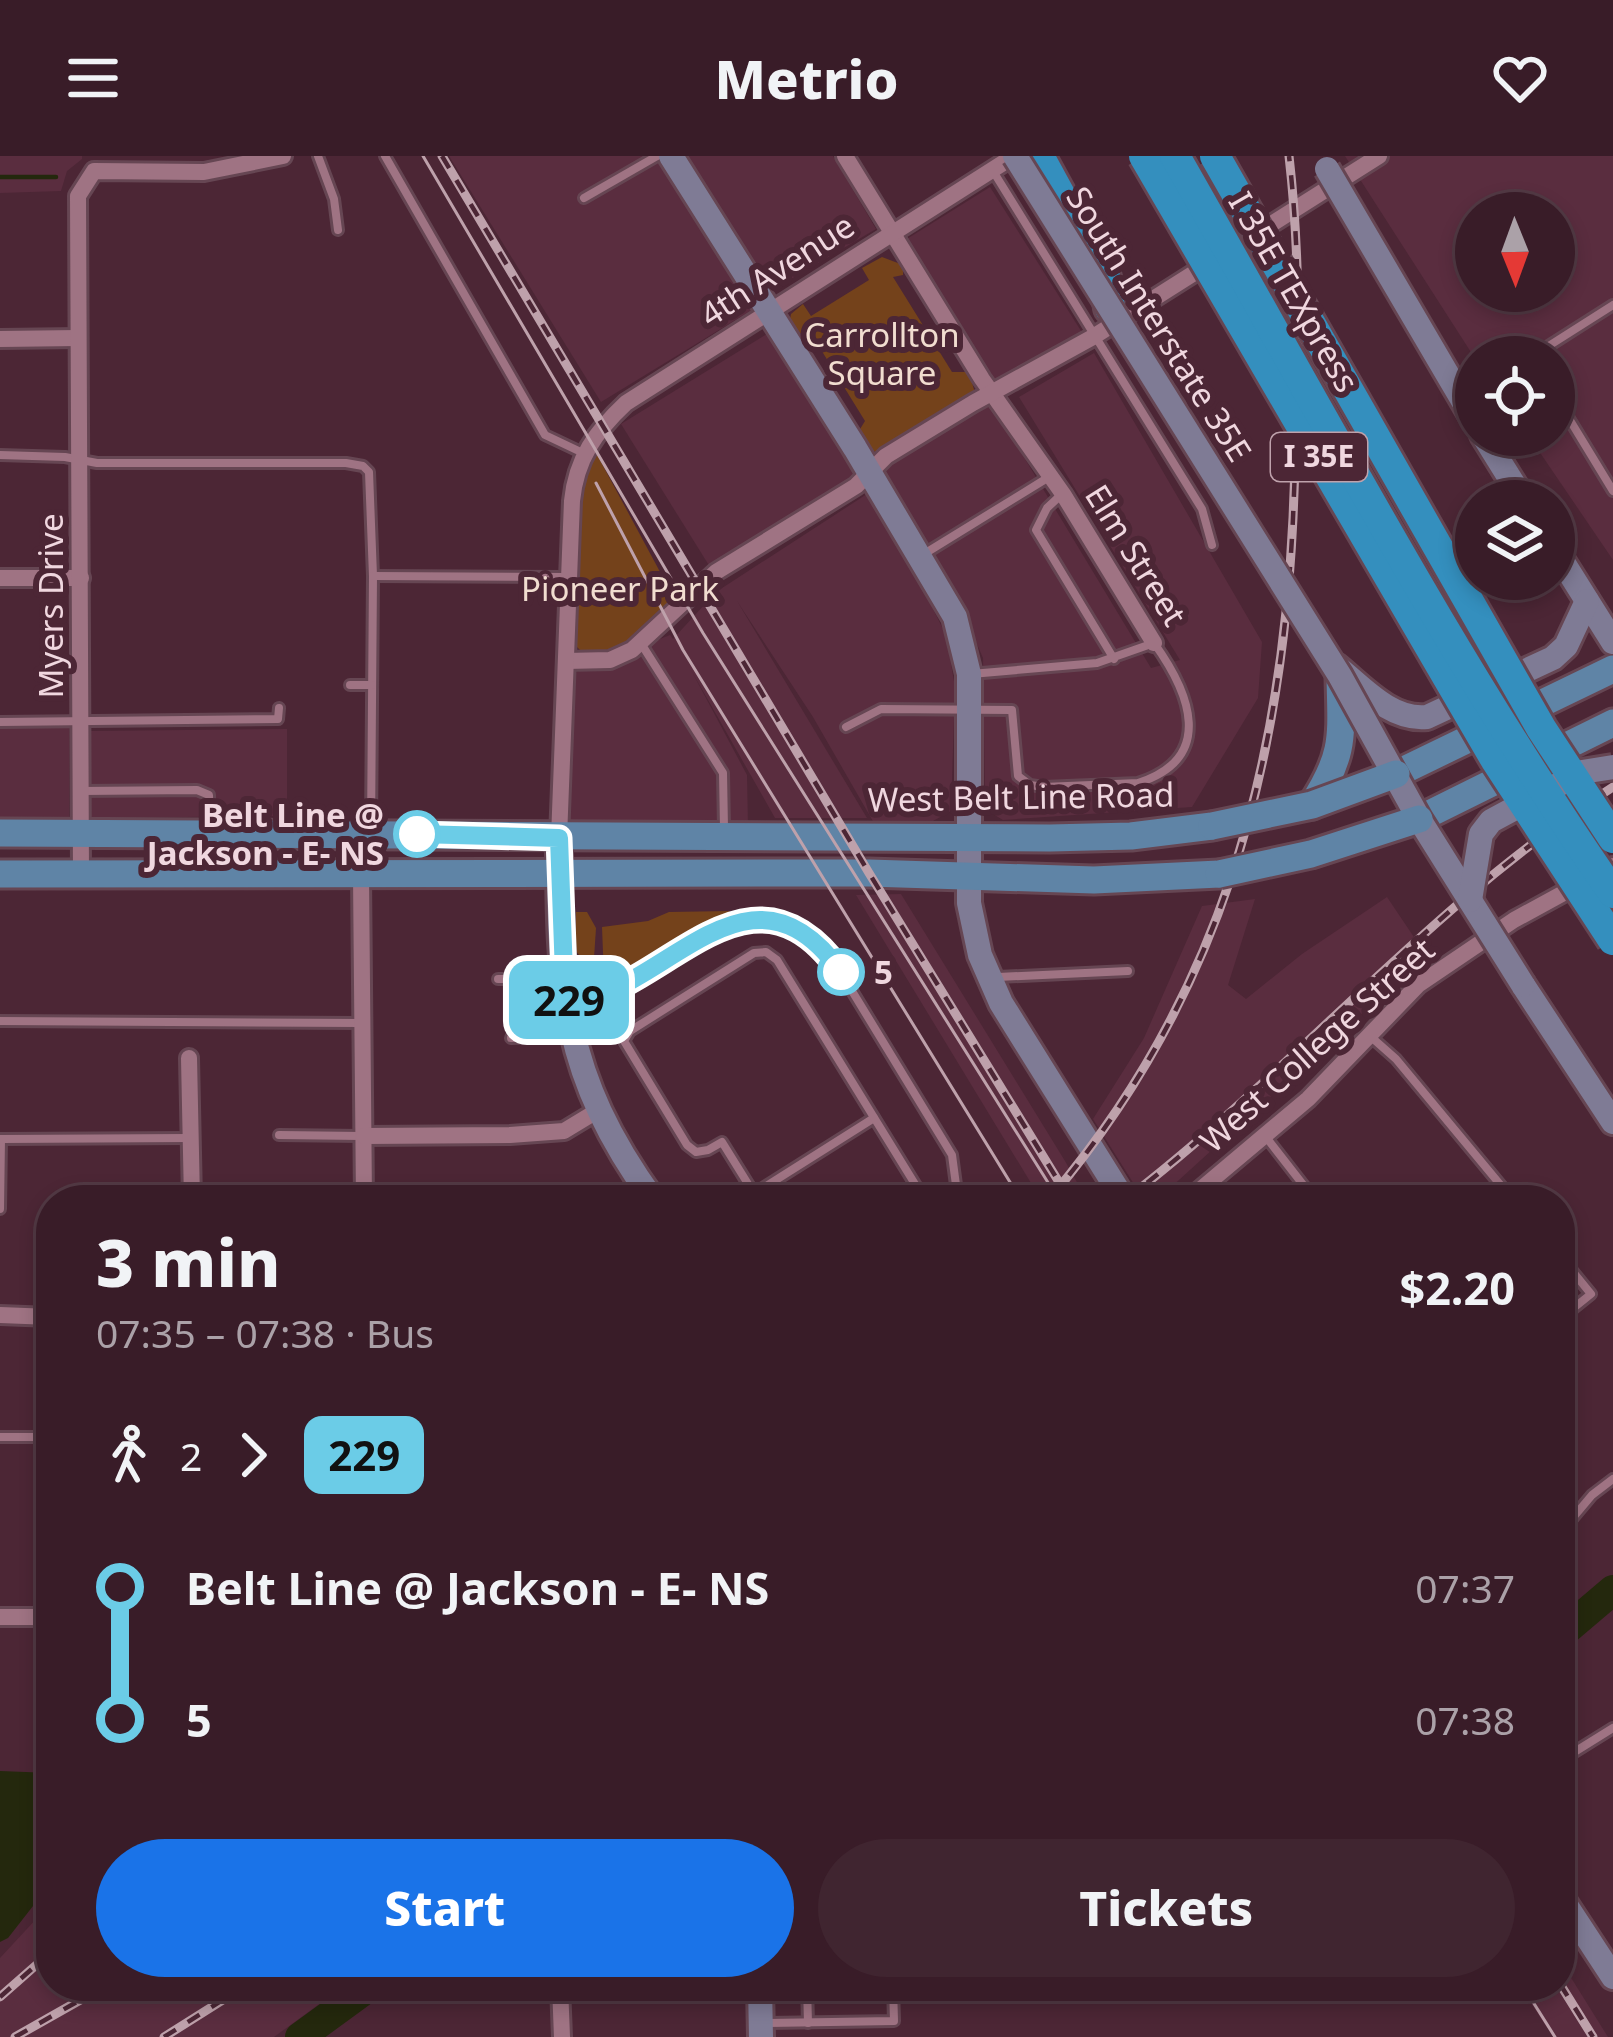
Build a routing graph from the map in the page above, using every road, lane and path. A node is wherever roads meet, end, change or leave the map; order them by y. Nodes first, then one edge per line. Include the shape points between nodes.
1 (283, 156) edge
2 (318, 156) edge
3 (385, 156) edge
4 (657, 156) edge
5 (671, 156) edge
6 (845, 156) edge
7 (1014, 156) edge
8 (1039, 156) edge
9 (1144, 156) edge
10 (1175, 156) edge
11 (1215, 156) edge
12 (1319, 156) edge
13 (1379, 156) edge
14 (94, 163) edge
15 (992, 170) junction
16 (584, 198) dead end
17 (338, 230) dead end
18 (892, 232) junction
19 (1613, 305) edge
20 (1110, 308) junction
21 (769, 311) junction
22 (1564, 336) edge
23 (1093, 337) junction
24 (78, 338) junction
25 (0, 339) edge
26 (1455, 387) edge
27 (994, 393) junction
28 (1575, 429) edge
29 (585, 452) junction
30 (0, 455) edge
31 (80, 462) junction
32 (868, 471) junction
33 (1051, 476) junction
34 (1613, 491) edge
35 (1063, 494) junction
36 (1212, 544) dead end
37 (921, 556) junction
38 (374, 576) junction
39 (567, 577) junction
40 (0, 578) edge
41 (80, 578) junction
42 (1575, 582) edge
43 (1587, 601) junction
44 (1613, 642) edge
45 (1154, 643) junction
46 (641, 644) junction
47 (1114, 659) junction
48 (566, 661) junction
49 (1335, 668) junction
50 (1613, 669) edge
51 (969, 674) junction
52 (350, 685) dead end
53 (371, 685) junction
54 (278, 708) dead end
55 (969, 708) junction
56 (81, 721) junction
57 (0, 722) edge
58 (1613, 723) edge
59 (846, 727) dead end
60 (1613, 767) edge
61 (1396, 774) junction
62 (81, 791) junction
63 (1312, 805) junction
64 (1419, 819) junction
65 (81, 832) junction
66 (210, 832) junction
67 (0, 833) edge
68 (371, 833) junction
69 (970, 836) junction
70 (559, 838) junction
71 (724, 838) junction
72 (1613, 838) edge
73 (1613, 866) edge
74 (559, 873) junction
75 (0, 874) edge
76 (81, 874) junction
77 (361, 875) junction
78 (970, 875) junction
79 (1613, 893) edge
80 (1470, 900) junction
81 (1613, 940) edge
82 (1128, 971) dead end
83 (989, 977) junction
84 (498, 979) dead end
85 (563, 990) junction
86 (0, 1021) edge
87 (362, 1023) junction
88 (573, 1036) junction
89 (1370, 1036) junction
90 (511, 1038) dead end
91 (189, 1058) dead end
92 (597, 1111) junction
93 (874, 1118) junction
94 (1613, 1122) edge
95 (279, 1135) dead end
96 (364, 1136) junction
97 (1265, 1136) junction
98 (191, 1138) junction
99 (192, 1185) edge
100 (364, 1185) edge
101 (644, 1185) edge
102 (749, 1185) edge
103 (774, 1185) edge
104 (916, 1185) edge
105 (956, 1185) edge
106 (1115, 1185) edge
107 (1206, 1185) edge
108 (1304, 1185) edge
109 (1501, 1185) edge
110 (0, 1209) edge
111 (1575, 1274) edge
112 (1575, 1307) edge
113 (0, 1315) edge
114 (36, 1316) edge
115 (0, 1437) edge
116 (36, 1437) edge
117 (1613, 1479) edge
118 (1575, 1515) edge
119 (36, 1616) edge
120 (0, 1617) edge
121 (1613, 1728) edge
122 (1575, 1752) edge
123 (1575, 1934) edge
124 (1613, 1977) edge
125 (561, 2001) edge
126 (807, 2001) edge
127 (893, 2001) edge
128 (808, 2023) junction
129 (761, 2030) edge
130 (562, 2037) edge

1 - 14 street via 227,171
2 - 17 lane
3 - 29 lane via 545,435
4 - 16 lane
5 - 21 main road
6 - 18 street, Elm Street
7 - 15 street, 4th Avenue
7 - 20 main road, South Interstate 35E, bridge
8 - 20 highway via 1105,277
9 - 81 highway, I 35E, bridge via 1495,759
10 - 79 highway, I 35E TEXpress, bridge via 1458,650
11 - 72 highway, I 35E, bridge via 1541,728
12 - 26 main road, bridge
13 - 23 street
14 - 24 street, Myers Drive via 76,211
15 - 18 street, 4th Avenue
15 - 23 lane
18 - 21 street, 4th Avenue
18 - 27 street, Elm Street
19 - 22 lane
20 - 49 main road, South Interstate 35E, bridge
21 - 29 street, 4th Avenue via 626,403
21 - 32 main road
23 - 27 street
23 - 36 lane via 1202,509
24 - 25 street
24 - 31 street, Myers Drive
27 - 32 street
27 - 33 street, Elm Street
28 - 34 lane
29 - 39 street via 573,487
30 - 31 lane
31 - 38 lane via 363,466 372,480
31 - 41 street, Myers Drive
32 - 37 main road
32 - 46 street via 716,572
33 - 35 street, Elm Street
33 - 37 lane
35 - 45 street, Elm Street
35 - 47 lane via 1036,530
37 - 51 main road via 955,617
38 - 39 lane
38 - 53 lane
39 - 48 street
40 - 41 street
41 - 56 street, Myers Drive
42 - 43 main road
43 - 44 main road
43 - 49 main road, bridge via 1553,658 1427,717 1392,710
45 - 47 lane
45 - 55 lane, Elm Street via 1175,674 1190,724 1180,757 1153,778 1030,785 1018,776 1012,710
46 - 48 street via 610,660
46 - 71 lane via 724,773
47 - 51 lane
48 - 70 street
49 - 61 main road, South Interstate 35E, bridge
49 - 63 main road, bridge via 1341,749
50 - 61 main road, West Belt Line Road, bridge
51 - 55 main road
52 - 53 lane
53 - 68 lane
54 - 56 lane via 278,719
55 - 59 lane via 881,709
55 - 69 main road
56 - 57 lane
56 - 62 street, Myers Drive
58 - 64 main road, bridge
60 - 80 main road, bridge via 1582,772 1491,821 1481,834
61 - 63 main road, West Belt Line Road, bridge
61 - 64 main road, South Interstate 35E, bridge
62 - 65 street, Myers Drive
62 - 66 lane via 197,790 209,795
63 - 69 main road, West Belt Line Road, bridge via 1131,836
64 - 78 main road, bridge via 1219,874
64 - 80 main road, South Interstate 35E, bridge
65 - 66 main road, West Belt Line Road
65 - 67 main road, West Belt Line Road
65 - 76 street, Myers Drive
66 - 68 main road, West Belt Line Road
68 - 70 main road, West Belt Line Road
69 - 71 main road, West Belt Line Road
69 - 78 main road
70 - 71 main road, West Belt Line Road
70 - 74 main road
73 - 89 street, West College Street via 1418,985
74 - 77 main road
74 - 78 main road
74 - 85 main road
75 - 76 main road
76 - 77 main road
77 - 87 street
78 - 83 main road via 973,928
80 - 94 main road, South Interstate 35E, bridge
82 - 83 lane
83 - 106 main road
84 - 85 lane
85 - 88 main road
85 - 105 lane via 614,990 725,925 792,928 838,968 952,1155
86 - 87 lane
87 - 96 street
88 - 90 lane
88 - 92 main road
89 - 97 street, West College Street
89 - 109 lane
91 - 98 street
92 - 96 street via 564,1131
92 - 101 main road
93 - 102 lane via 777,960 754,953 624,1041 687,1145 696,1152 722,1142
93 - 103 lane
93 - 104 lane
95 - 96 lane
96 - 100 street
97 - 107 street, West College Street
97 - 108 lane
98 - 99 street
98 - 110 lane via 1,1139
111 - 112 lane via 1591,1294
113 - 114 street
115 - 116 lane
117 - 118 lane
119 - 120 street
121 - 122 lane
123 - 124 main road
125 - 130 street
126 - 128 lane
127 - 128 lane via 894,2021
128 - 129 lane

